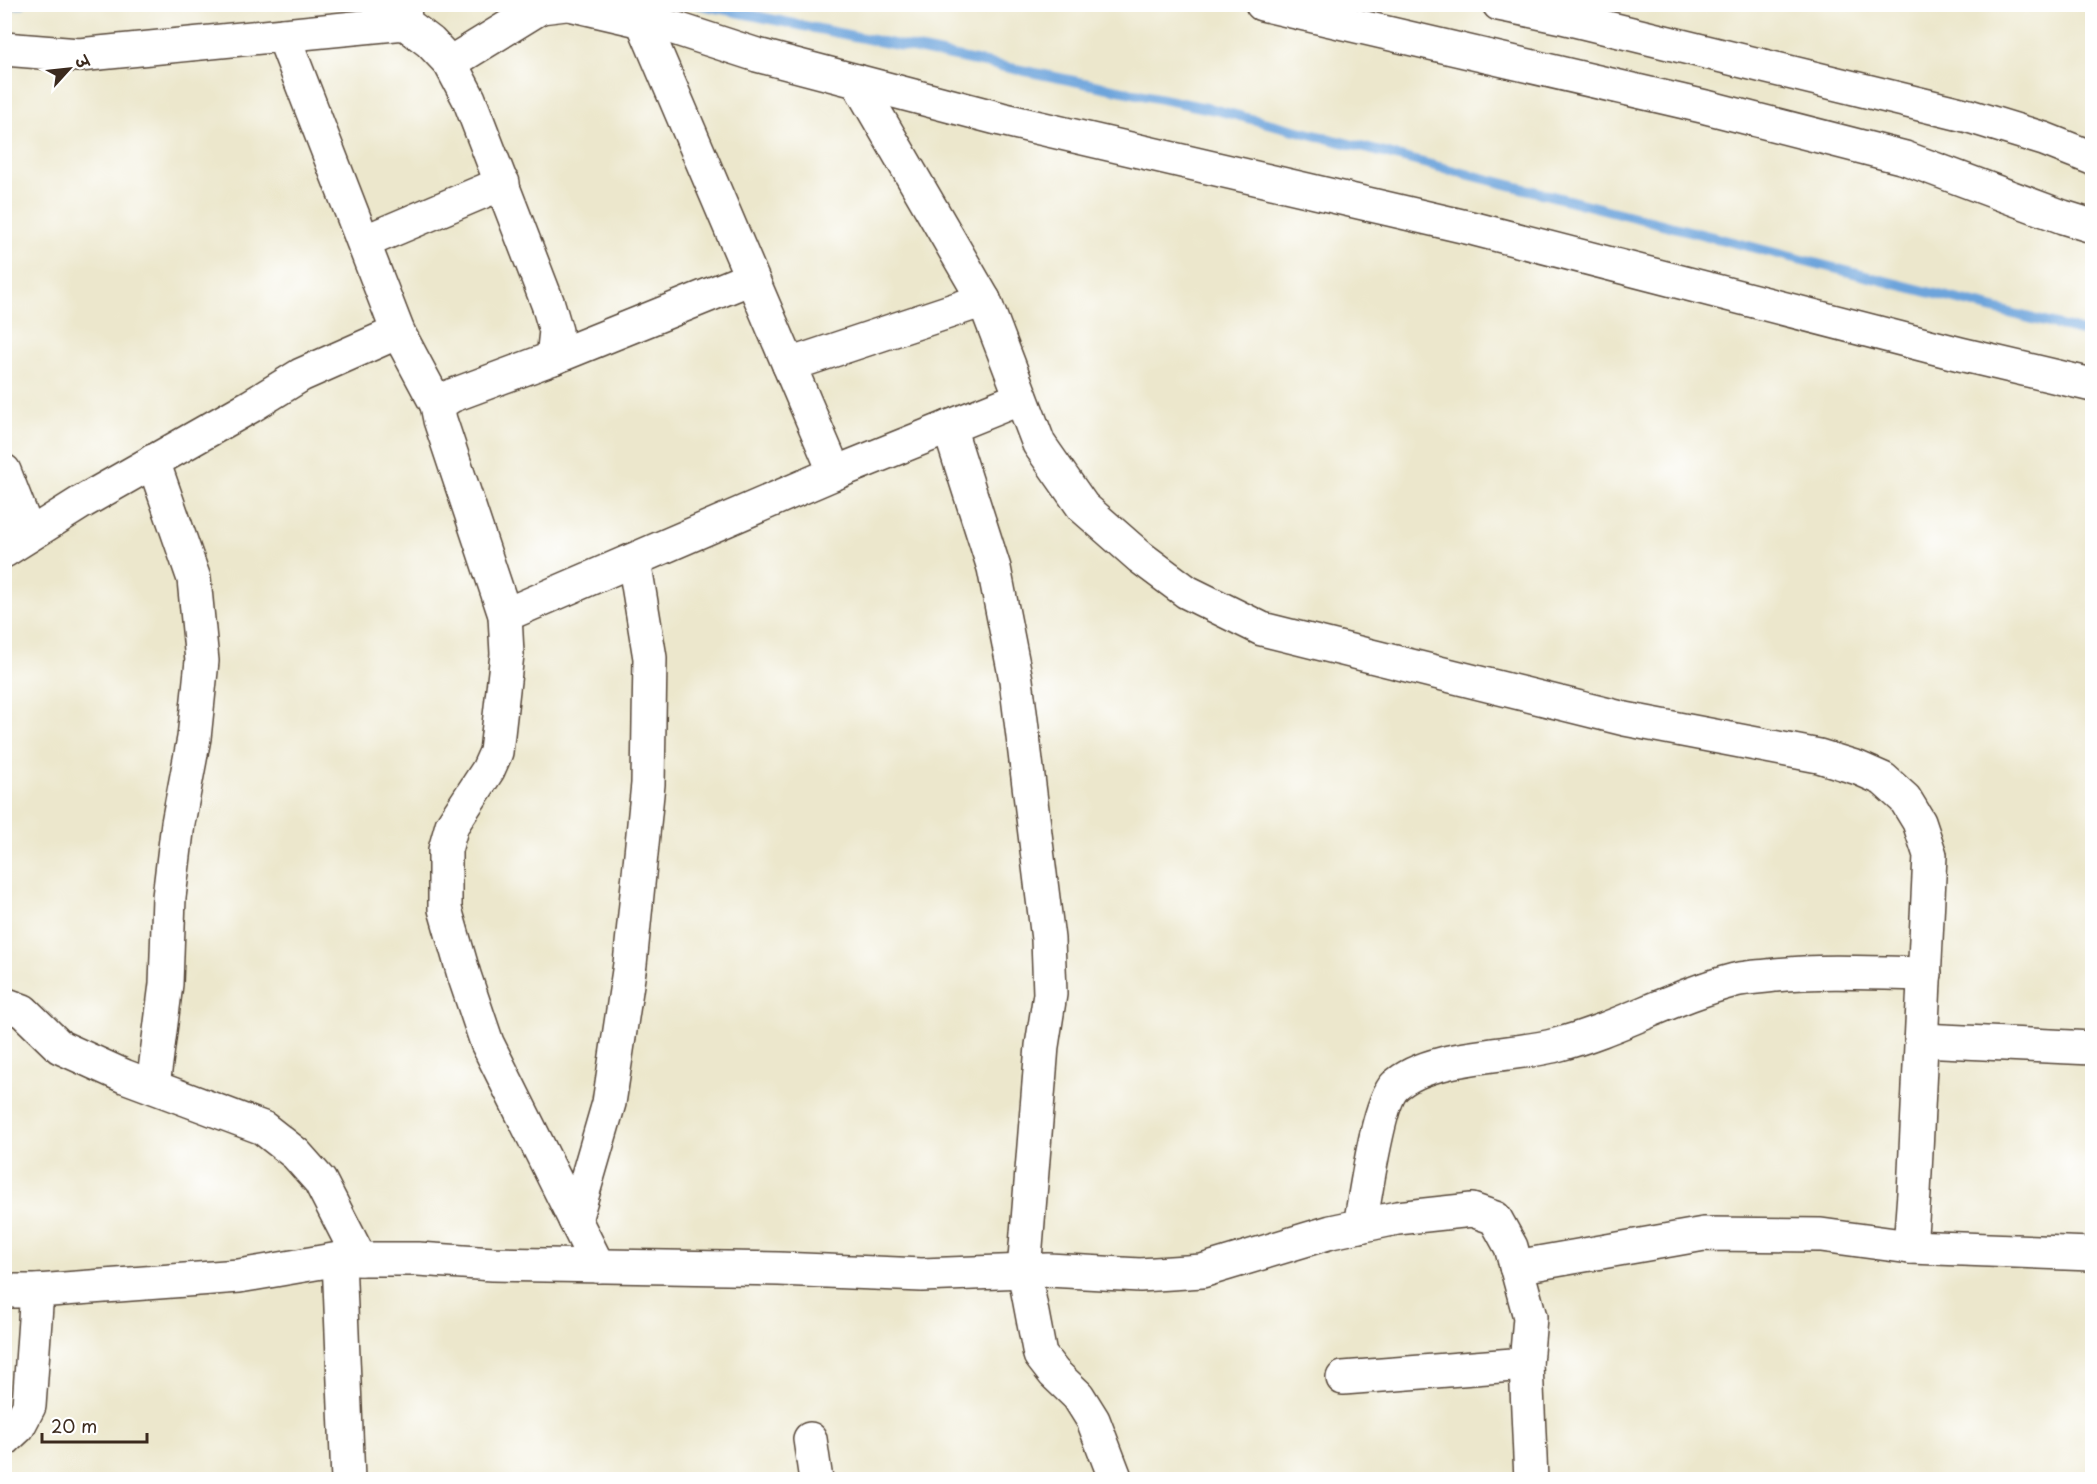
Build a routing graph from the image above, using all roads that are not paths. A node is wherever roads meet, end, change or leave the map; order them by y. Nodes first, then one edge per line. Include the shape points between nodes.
1 (568, 4) edge
2 (1262, 4) edge
3 (1499, 4) edge
4 (405, 12) edge
5 (642, 20) junction
6 (283, 35) junction
7 (4, 49) edge
8 (450, 63) junction
9 (857, 81) junction
10 (2092, 158) edge
11 (503, 183) junction
12 (2092, 226) edge
13 (364, 242) junction
14 (751, 278) junction
15 (984, 300) junction
16 (398, 332) junction
17 (553, 357) junction
18 (789, 365) junction
19 (2092, 385) edge
20 (1021, 398) junction
21 (437, 405) junction
22 (949, 427) junction
23 (153, 461) junction
24 (4, 471) edge
25 (835, 472) junction
26 (17, 543) edge
27 (634, 560) junction
28 (505, 615) junction
29 (1925, 974) junction
30 (4, 1004) edge
31 (1921, 1040) junction
32 (2092, 1048) edge
33 (153, 1086) junction
34 (575, 1220) junction
35 (1360, 1226) junction
36 (1910, 1247) junction
37 (2092, 1254) edge
38 (349, 1259) junction
39 (598, 1266) junction
40 (1516, 1268) junction
41 (1024, 1271) junction
42 (4, 1291) edge
43 (37, 1291) junction
44 (1526, 1364) junction
45 (18, 1374) edge
46 (1343, 1378) dead end
47 (810, 1439) dead end
48 (4, 1440) edge
49 (348, 1479) edge
50 (816, 1479) edge
51 (1116, 1479) edge
52 (1531, 1479) edge

1 - 5 street
1 - 8 street via 541,7
2 - 12 street via 1706,107 1905,158
3 - 10 street via 1970,116
4 - 6 street
4 - 8 street
5 - 9 street
5 - 14 street
6 - 7 street via 79,55
6 - 13 street
8 - 11 street
9 - 15 street
9 - 19 street via 1001,119 1475,229
11 - 13 street
11 - 17 street via 556,331
13 - 16 street
14 - 17 street
14 - 18 street
15 - 18 street
15 - 20 street
16 - 21 street
16 - 23 street via 301,375
17 - 21 street
18 - 25 street
20 - 22 street
20 - 29 street via 1039,444 1083,507 1187,592 1262,629 1625,719 1819,756 1883,779 1905,800 1919,822 1930,855
21 - 28 street
22 - 25 street
22 - 41 street via 994,568 1016,680 1048,939 1050,994 1042,1046
23 - 26 street
23 - 33 street via 194,579 202,661 169,897 166,984
24 - 26 street
25 - 27 street
27 - 28 street
27 - 34 street via 650,658 648,784 630,964 609,1103
28 - 34 street via 507,654 496,752 452,825 445,850 445,909 487,1043
29 - 31 street
29 - 35 street via 1816,971 1737,980 1696,991 1609,1029 1554,1046 1456,1060 1415,1073 1394,1087 1383,1107
30 - 33 street via 22,1011 60,1047
31 - 32 street
31 - 36 street
33 - 38 street via 263,1128 296,1154 320,1181
34 - 39 street
35 - 40 street via 1472,1210 1495,1218 1511,1247
35 - 41 street via 1202,1271 1140,1275
36 - 37 street
36 - 40 street via 1821,1235 1704,1234
38 - 39 street
38 - 43 street via 238,1276
38 - 49 street
39 - 41 street via 922,1275
40 - 44 street via 1530,1317
41 - 51 street via 1040,1355 1078,1396 1093,1420
42 - 43 street
43 - 45 street
44 - 46 street
44 - 52 street
45 - 48 street via 29,1406 18,1427
47 - 50 street

